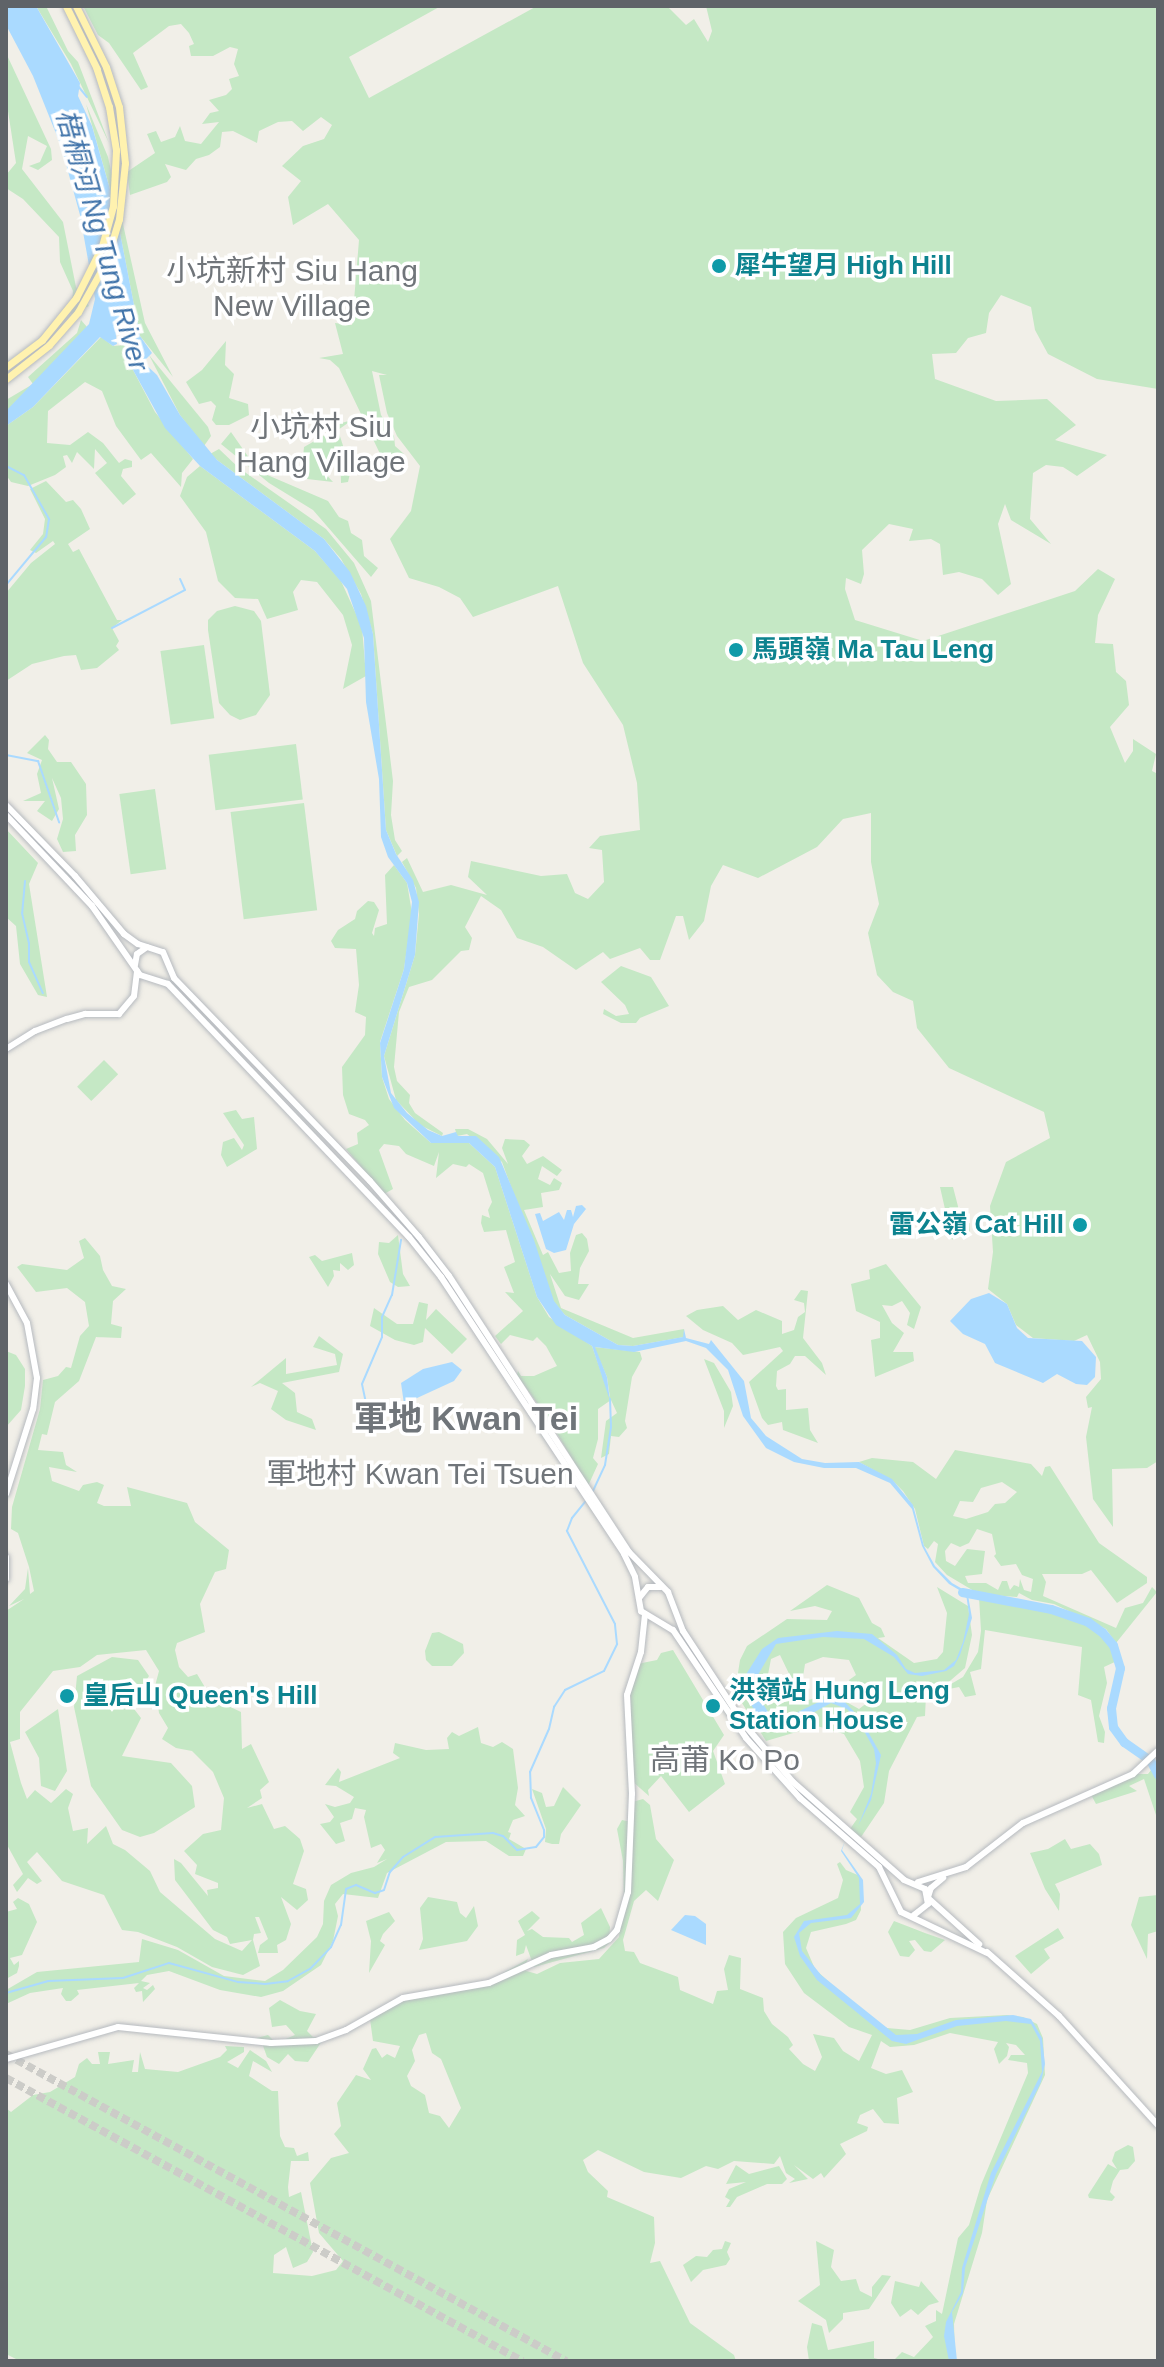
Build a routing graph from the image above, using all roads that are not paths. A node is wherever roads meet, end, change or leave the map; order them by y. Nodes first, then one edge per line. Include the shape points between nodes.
1 (66, 6) edge
2 (76, 6) edge
3 (6, 367) edge
4 (6, 379) edge
5 (6, 805) edge
6 (6, 815) edge
7 (147, 947) junction
8 (167, 966) junction
9 (136, 968) junction
10 (157, 978) junction
11 (149, 979) junction
12 (136, 990) junction
13 (6, 1049) edge
14 (6, 1284) edge
15 (583, 1487) junction
16 (6, 1494) edge
17 (592, 1501) junction
18 (6, 1557) edge
19 (6, 1579) edge
20 (663, 1588) junction
21 (671, 1600) junction
22 (639, 1602) junction
23 (645, 1615) junction
24 (655, 1619) junction
25 (1156, 1752) edge
26 (840, 1829) junction
27 (852, 1840) junction
28 (946, 1876) junction
29 (913, 1882) junction
30 (896, 1898) junction
31 (928, 1898) junction
32 (911, 1916) junction
33 (987, 1953) junction
34 (6, 2059) edge
35 (1158, 2125) edge

1 - 3 main road via 109,107 116,150 113,206 102,246 76,298 42,340
2 - 4 main road via 119,107 125,163 119,219 106,262 78,312 37,356
5 - 7 main road via 124,934
6 - 9 main road via 80,893
7 - 8 main road via 161,951
7 - 9 main road via 137,954
8 - 10 main road
8 - 15 main road via 419,1237
9 - 11 main road
9 - 12 main road
10 - 11 main road
10 - 15 main road via 269,1086 409,1237
11 - 12 main road
12 - 13 main road via 119,1014 67,1019
14 - 16 main road via 27,1323 37,1378 33,1409
15 - 17 main road
17 - 20 main road via 640,1567
17 - 22 main road via 630,1563
18 - 19 main road
20 - 21 main road
20 - 22 main road via 648,1587
21 - 24 main road via 667,1613
21 - 26 main road via 680,1627 744,1724
22 - 23 main road
23 - 24 main road
23 - 34 main road via 641,1652 627,1695 632,1794 628,1892 617,1930 609,1939 551,1955 489,1983 403,1998 341,2033 311,2042 271,2043 118,2027
24 - 26 main road via 673,1630 746,1738 800,1798
25 - 28 main road via 1141,1767 1023,1823 972,1863
26 - 27 main road
27 - 29 main road
27 - 30 main road via 883,1873
28 - 29 main road
28 - 31 main road
29 - 30 main road via 901,1887
29 - 31 main road via 924,1887
30 - 32 main road via 900,1910
31 - 32 main road via 923,1911
31 - 33 main road
32 - 33 main road
33 - 35 main road via 1065,2021

